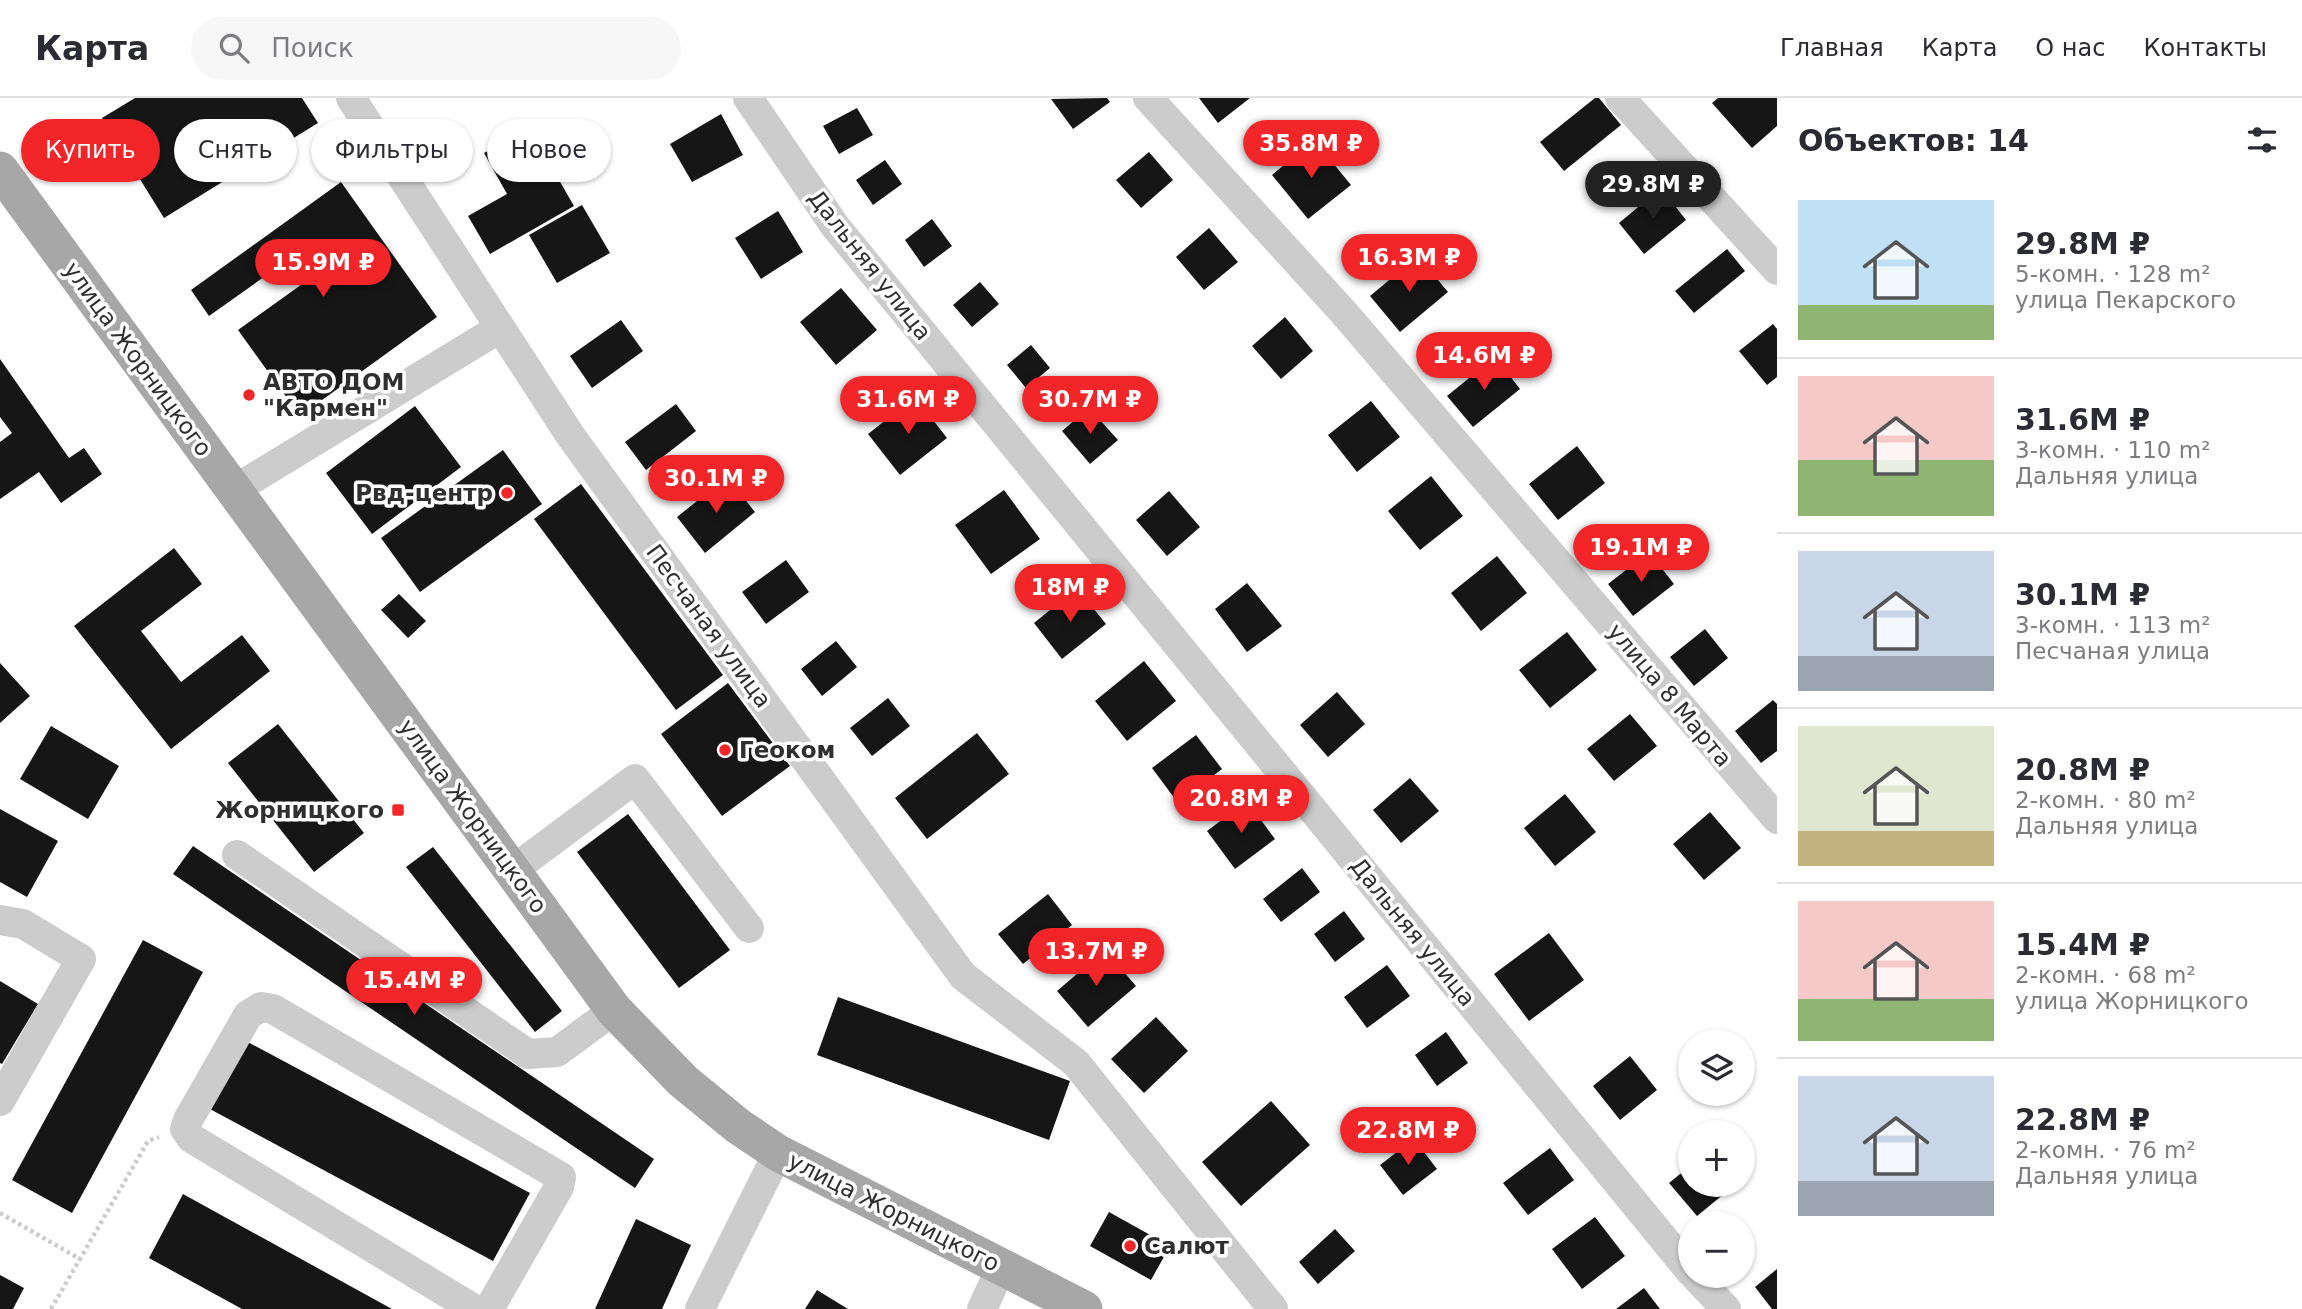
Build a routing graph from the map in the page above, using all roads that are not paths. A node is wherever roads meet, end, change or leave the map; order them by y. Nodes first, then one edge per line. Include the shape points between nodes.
1 (351, 98) edge
2 (748, 98) edge
3 (1147, 98) edge
4 (1620, 98) edge
5 (0, 170) edge
6 (1777, 270) edge
7 (500, 328) junction
8 (234, 490) junction
9 (1777, 819) edge
10 (237, 855) dead end
11 (513, 870) junction
12 (0, 920) edge
13 (749, 928) dead end
14 (614, 1010) junction
15 (0, 1101) edge
16 (778, 1153) junction
17 (1678, 1256) edge
18 (1002, 1268) junction
19 (1706, 1288) edge
20 (474, 1309) edge
21 (489, 1309) edge
22 (700, 1309) edge
23 (982, 1309) edge
24 (1084, 1309) edge
25 (1273, 1309) edge
26 (1726, 1309) edge

1 - 7 street, Песчаная улица
2 - 17 street, Дальняя улица via 835,226
3 - 9 street, улица 8 Марта via 1345,314
4 - 6 street
5 - 8 main road, улица Жорницкого
7 - 8 street
7 - 25 street, Песчаная улица via 570,435 963,976 1076,1063
8 - 11 main road, улица Жорницкого
10 - 14 street via 528,1054 557,1052
11 - 13 street via 635,779
11 - 14 main road, улица Жорницкого
12 - 15 street via 23,924 82,959
14 - 16 main road, улица Жорницкого via 700,1096
16 - 18 main road, улица Жорницкого
16 - 22 street
18 - 23 street
18 - 24 main road, улица Жорницкого
19 - 26 street
20 - 21 street via 191,1138 185,1129 248,1016 261,1007 273,1009 561,1177

